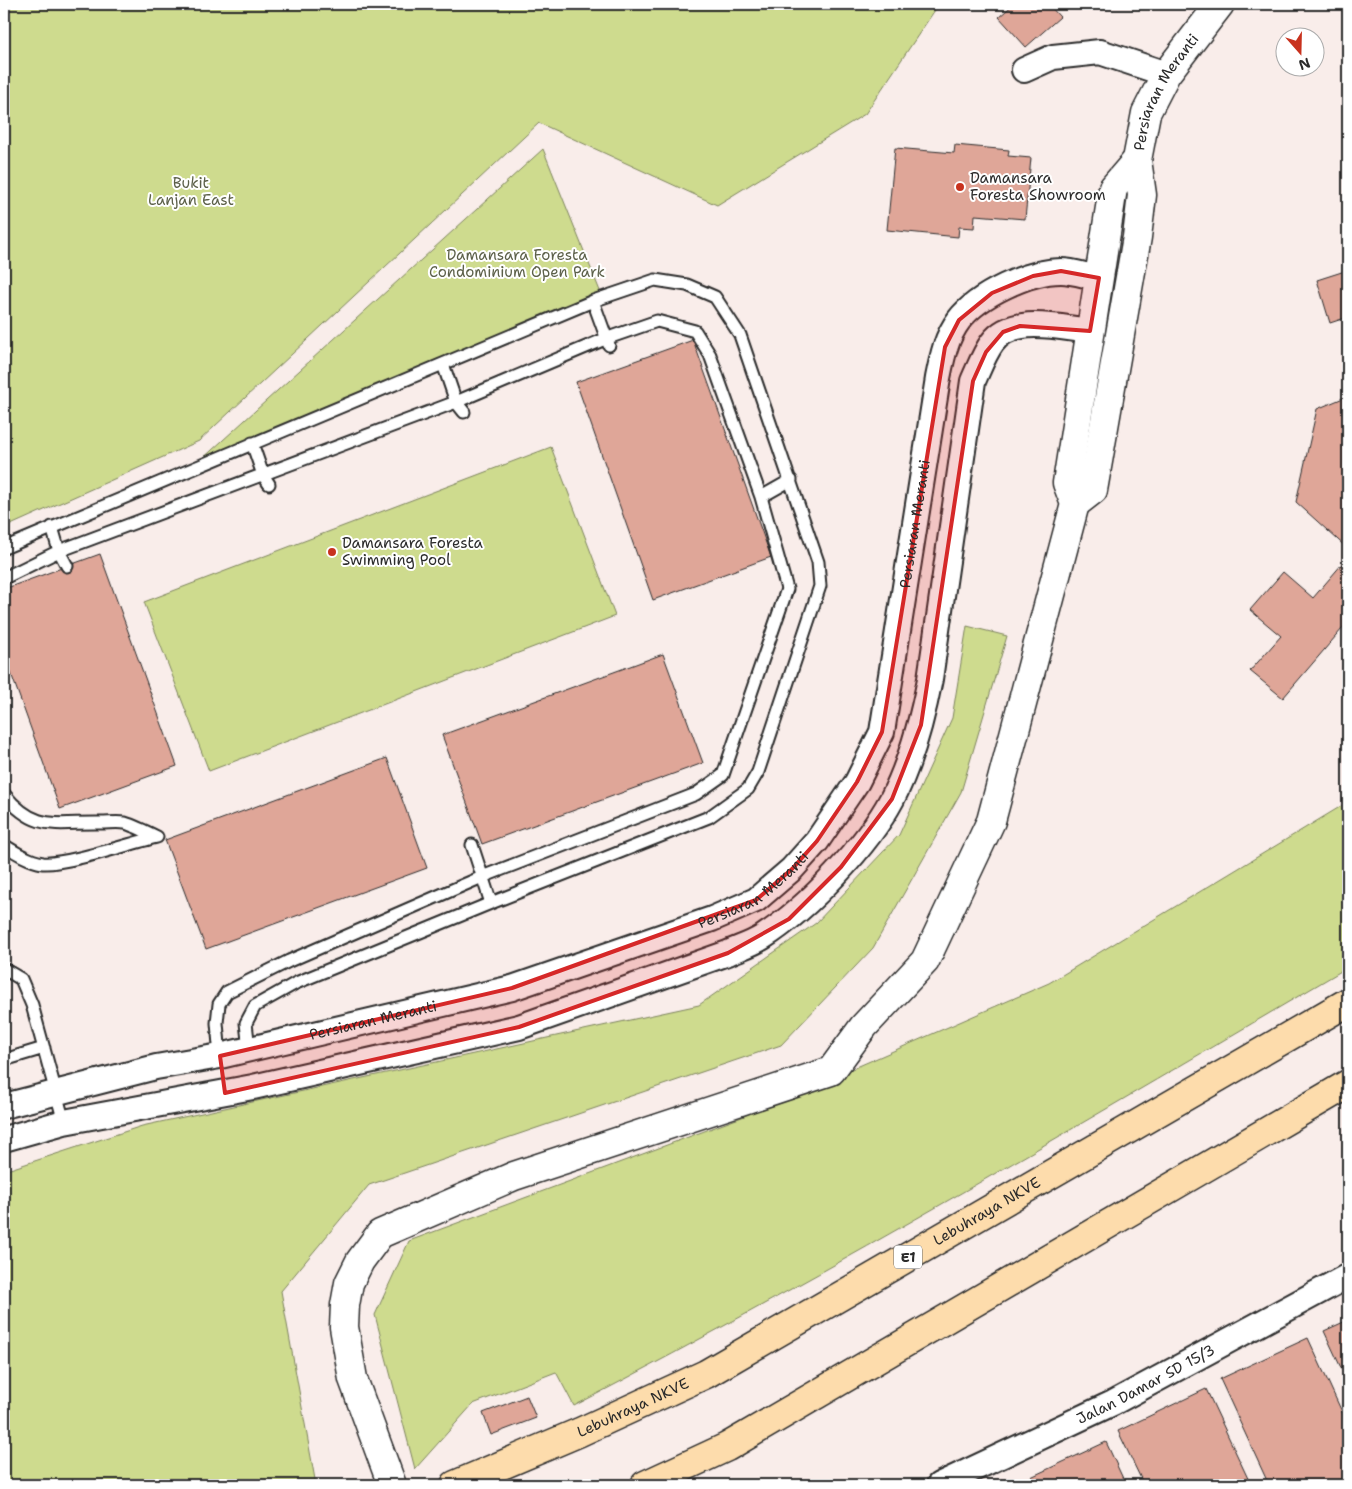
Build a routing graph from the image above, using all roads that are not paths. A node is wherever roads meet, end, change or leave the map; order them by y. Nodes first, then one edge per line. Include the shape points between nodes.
1 (1220, 4) edge
2 (1024, 70) dead end
3 (1166, 74) junction
4 (1137, 160) junction
5 (1137, 237) junction
6 (1099, 278) junction
7 (593, 301) junction
8 (1104, 304) junction
9 (1090, 331) junction
10 (607, 342) junction
11 (443, 364) junction
12 (1112, 390) junction
13 (456, 402) junction
14 (464, 412) dead end
15 (252, 442) junction
16 (266, 480) junction
17 (791, 480) junction
18 (761, 497) junction
19 (1074, 504) junction
20 (52, 527) junction
21 (4, 548) edge
22 (59, 551) junction
23 (67, 566) dead end
24 (4, 578) edge
25 (4, 794) edge
26 (4, 845) edge
27 (472, 845) dead end
28 (482, 877) junction
29 (491, 903) junction
30 (4, 969) edge
31 (1348, 1002) edge
32 (44, 1048) junction
33 (249, 1049) junction
34 (220, 1056) junction
35 (4, 1060) edge
36 (1348, 1084) edge
37 (253, 1088) junction
38 (56, 1093) junction
39 (225, 1093) junction
40 (4, 1106) edge
41 (64, 1122) junction
42 (4, 1139) edge
43 (1348, 1276) edge
44 (392, 1485) edge
45 (455, 1485) edge
46 (645, 1485) edge
47 (939, 1485) edge

1 - 3 street, Persiaran Meranti
2 - 3 street via 1054,57 1100,52
3 - 4 street, Persiaran Meranti via 1146,113
4 - 5 street, Persiaran Meranti via 1142,195
4 - 6 street, Persiaran Meranti via 1113,188
5 - 8 street via 1122,248 1115,288
5 - 12 street, Persiaran Meranti
6 - 8 street
6 - 9 street, Persiaran Meranti
6 - 33 street, Persiaran Meranti via 1061,271 1033,276 973,305 959,320 945,347 882,732 857,782 817,841 792,869 756,900 712,919 512,988
7 - 10 lane
7 - 11 lane
7 - 17 lane via 655,280 687,285 715,297 740,335
8 - 9 street
8 - 12 street via 1108,325 1104,368
9 - 19 street, Persiaran Meranti via 1067,483
9 - 37 street via 1020,326 1003,332 986,352 973,381 921,725 892,799 841,867 789,919 761,938 728,954 519,1027
10 - 13 lane
10 - 18 lane via 657,321 695,331 710,354
11 - 13 lane
11 - 15 lane
12 - 19 street, Persiaran Meranti via 1093,490
13 - 14 lane
13 - 16 lane
15 - 16 lane
15 - 20 lane
16 - 22 lane
17 - 18 lane
17 - 29 lane via 818,562 820,586 758,772 748,789 709,817
18 - 28 lane via 787,589 723,775 696,794
19 - 44 street via 991,821 925,961 864,1026 831,1071 514,1176 380,1234 360,1261 349,1283 344,1327 353,1379
20 - 21 lane
20 - 22 lane
22 - 23 lane
22 - 24 lane
25 - 26 lane via 16,808 47,824 124,823 157,836 43,863
27 - 28 lane
28 - 29 lane
28 - 34 lane via 289,961 227,992 219,1004
29 - 33 lane via 296,983 255,1006 246,1022
30 - 32 lane via 20,979 32,1005
31 - 45 highway, Lebuhraya NKVE / E1 via 706,1374
32 - 35 lane
32 - 38 lane
33 - 34 street, Persiaran Meranti
33 - 37 street
34 - 38 street, Persiaran Meranti via 156,1067
34 - 39 street
36 - 46 highway via 727,1446
37 - 39 street
38 - 40 street, Persiaran Meranti
38 - 41 lane
39 - 41 street
41 - 42 street
43 - 47 street, Jalan Damar SD 15/3 via 1114,1403

